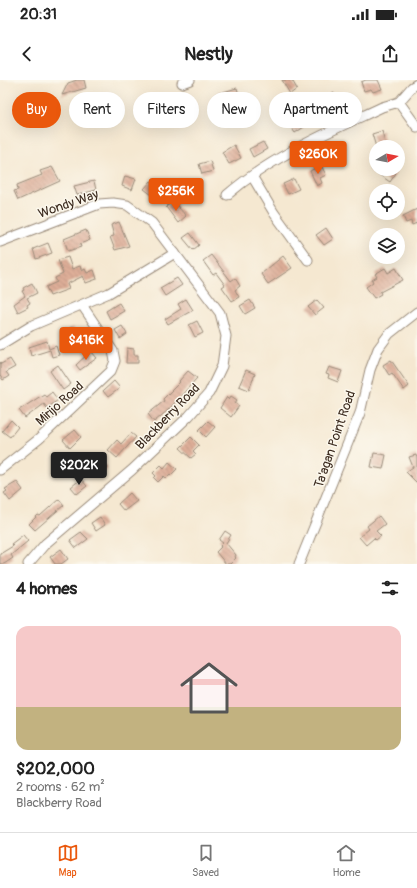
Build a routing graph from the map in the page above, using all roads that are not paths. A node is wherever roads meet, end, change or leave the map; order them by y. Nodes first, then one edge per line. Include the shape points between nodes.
1 (417, 84) edge
2 (399, 102) junction
3 (417, 126) edge
4 (252, 176) junction
5 (227, 195) dead end
6 (0, 242) edge
7 (175, 253) junction
8 (308, 260) dead end
9 (82, 305) junction
10 (417, 312) edge
11 (0, 345) edge
12 (0, 470) edge
13 (28, 564) edge
14 (299, 564) edge

1 - 2 street
2 - 3 street
2 - 4 street via 382,107 283,156
4 - 5 street
4 - 8 street via 274,213
6 - 7 street, Wondy Way via 99,204 113,203 127,205 152,223
7 - 9 street via 109,293
7 - 13 street, Blackberry Road via 220,312 226,336 222,366 209,393 189,416 132,470 45,544
9 - 11 street via 31,326
9 - 12 street, Mirijo Road via 113,350 115,361 111,372
10 - 14 street, Ta'agan Point Road via 388,334 378,349 370,370 360,413

